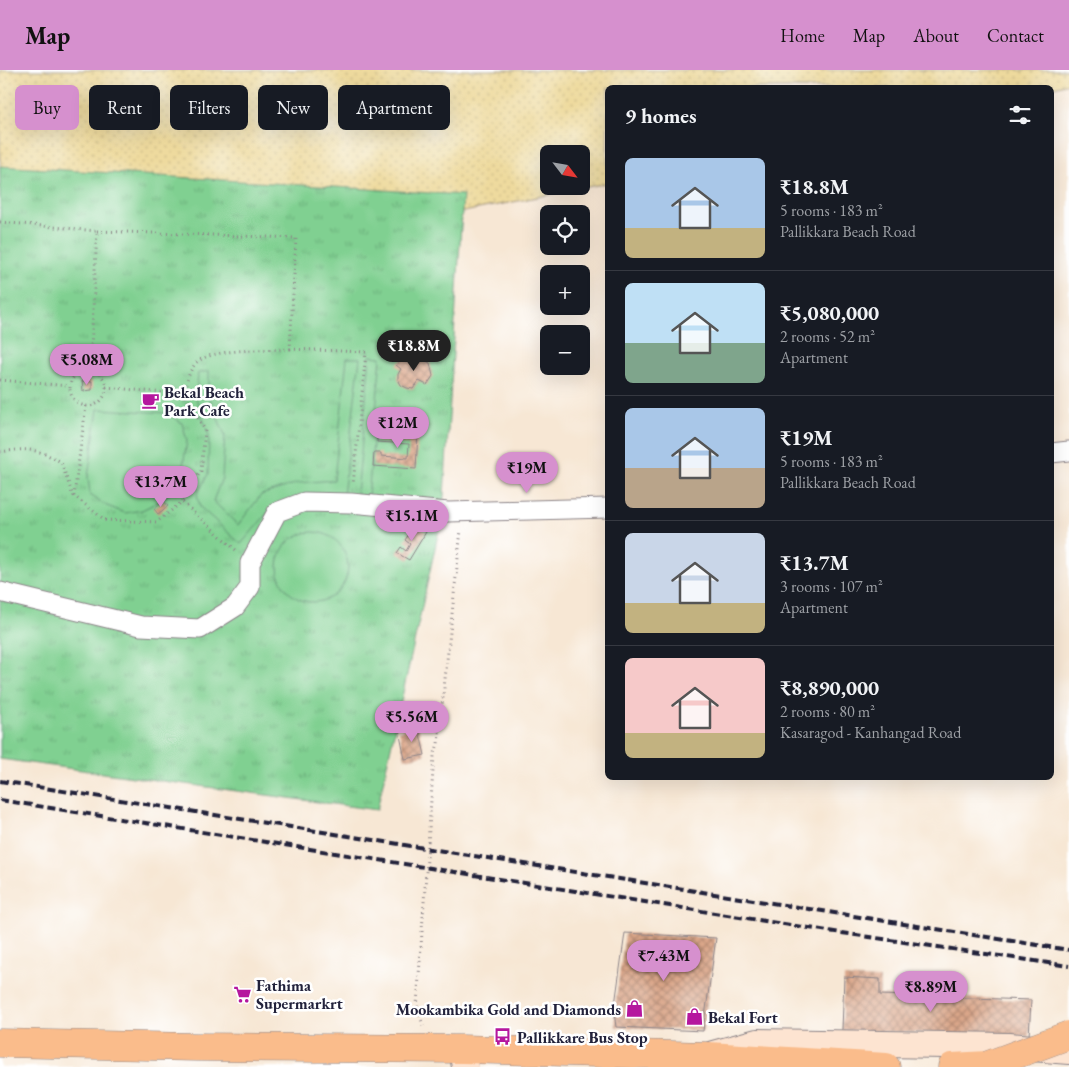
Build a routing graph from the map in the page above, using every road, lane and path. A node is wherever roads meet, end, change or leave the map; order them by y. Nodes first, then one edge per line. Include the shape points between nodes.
1 (0, 222) edge
2 (97, 231) junction
3 (290, 349) junction
4 (90, 369) junction
5 (0, 380) edge
6 (69, 386) junction
7 (106, 387) junction
8 (184, 395) junction
9 (86, 406) junction
10 (1069, 451) edge
11 (0, 452) edge
12 (1054, 453) edge
13 (74, 496) junction
14 (182, 502) junction
15 (351, 503) junction
16 (605, 508) edge
17 (455, 512) junction
18 (250, 563) junction
19 (0, 592) edge
20 (1069, 1035) edge
21 (0, 1042) edge
22 (428, 1049) junction
23 (1069, 1051) edge
24 (708, 1056) junction
25 (463, 1058) edge
26 (886, 1067) edge
27 (952, 1067) edge

1 - 2 path
2 - 3 path via 296,238
2 - 4 path
3 - 8 path via 218,352 196,362 186,379
3 - 15 path via 366,352
4 - 6 path via 76,373
4 - 7 path via 102,375
5 - 6 path
6 - 9 path via 74,400
7 - 8 path
7 - 9 path via 100,401
8 - 14 path via 205,430 201,471
9 - 13 path
10 - 12 street
11 - 13 path via 22,449 43,452 61,462
13 - 14 path via 104,520 157,522
14 - 18 path
15 - 17 street
15 - 18 street via 304,502 277,512
16 - 17 street
17 - 22 path via 417,1005
18 - 19 street via 250,587 235,607 200,629 141,626
20 - 27 main road, bridge via 988,1065
21 - 22 main road
22 - 25 main road
23 - 24 street via 1008,1046 757,1042
24 - 25 main road
24 - 26 main road

